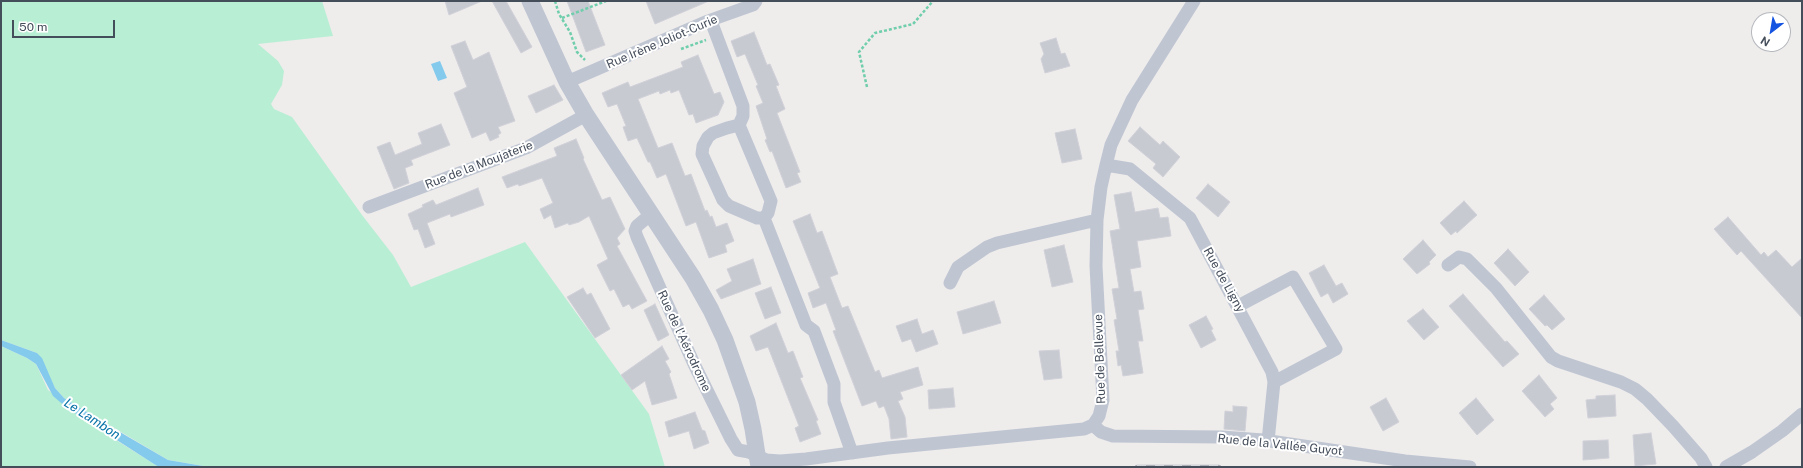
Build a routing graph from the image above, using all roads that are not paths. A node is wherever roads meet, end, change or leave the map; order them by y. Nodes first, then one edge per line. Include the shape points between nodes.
1 (530, 1) edge
2 (756, 1) edge
3 (1194, 1) edge
4 (711, 21) junction
5 (567, 82) junction
6 (586, 115) junction
7 (739, 125) junction
8 (1106, 165) junction
9 (369, 207) dead end
10 (650, 215) junction
11 (764, 218) junction
12 (1097, 220) junction
13 (1448, 265) dead end
14 (950, 283) dead end
15 (1238, 306) junction
16 (1274, 382) junction
17 (1802, 414) edge
18 (1093, 425) junction
19 (1268, 441) junction
20 (852, 454) junction
21 (758, 462) edge
22 (1470, 467) edge
23 (1706, 467) edge
24 (1726, 467) edge

1 - 5 street
2 - 4 street, Rue Irène Joliot-Curie via 753,5
3 - 8 street, Rue de Bellevue via 1132,100 1111,145
4 - 5 street, Rue Irène Joliot-Curie
4 - 7 street via 743,106 743,116
5 - 6 street
6 - 9 street, Rue de la Moujaterie via 526,148
6 - 10 street
7 - 11 street via 771,201
7 - 11 street via 708,137 702,154 726,203 752,216
8 - 12 street, Rue de Bellevue
8 - 15 street, Rue de Ligny via 1130,168 1190,218
10 - 21 street via 693,278 725,340 747,402 754,429
10 - 21 street, Rue de l'Aérodrome via 636,226 637,237 731,439 738,450 749,452
11 - 20 street via 806,325 814,331 834,384 834,402
12 - 14 street via 987,247 958,267
12 - 18 street, Rue de Bellevue via 1096,266 1103,400
13 - 23 street via 1459,257 1467,259 1496,288 1551,357 1635,389 1673,426
15 - 16 street, Rue de Ligny via 1272,372
15 - 16 street via 1293,277 1336,349
16 - 19 street, Rue de Ligny
17 - 24 street via 1764,444
18 - 19 street, Rue de la Vallée Guyot via 1101,432 1113,436 1222,437
18 - 20 street via 1074,432 895,447
19 - 22 street, Rue de la Vallée Guyot via 1405,461
20 - 21 street

